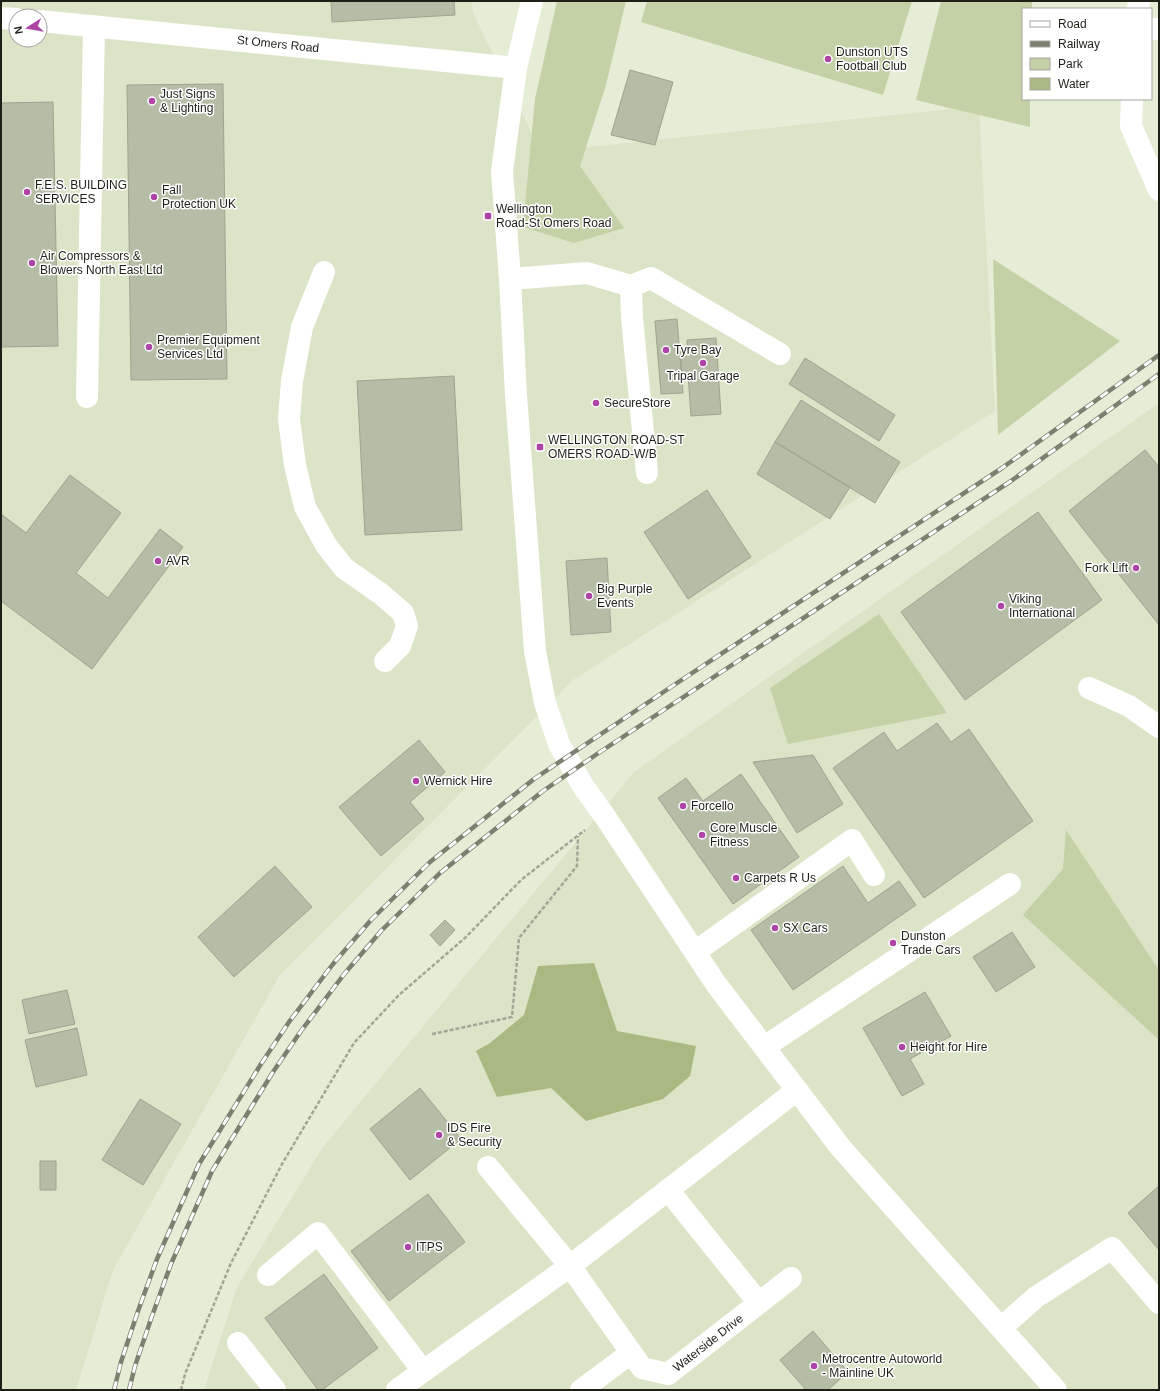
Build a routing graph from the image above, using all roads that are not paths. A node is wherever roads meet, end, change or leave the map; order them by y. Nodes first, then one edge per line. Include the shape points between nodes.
1 (532, 1) edge
2 (48, 22) edge
3 (94, 26) junction
4 (516, 68) junction
5 (1132, 100) edge
6 (1159, 190) edge
7 (324, 272) dead end
8 (510, 279) junction
9 (631, 286) junction
10 (780, 354) dead end
11 (87, 397) dead end
12 (647, 473) dead end
13 (385, 661) dead end
14 (1089, 688) dead end
15 (1159, 727) edge
16 (874, 875) dead end
17 (1010, 884) dead end
18 (695, 952) junction
19 (764, 1047) junction
20 (797, 1090) junction
21 (488, 1168) dead end
22 (668, 1190) junction
23 (570, 1266) junction
24 (268, 1275) dead end
25 (791, 1278) dead end
26 (759, 1303) junction
27 (1159, 1303) edge
28 (1001, 1328) junction
29 (238, 1343) dead end
30 (631, 1353) junction
31 (423, 1371) junction
32 (587, 1388) edge
33 (275, 1390) edge
34 (397, 1390) edge
35 (1056, 1390) edge

1 - 4 street
2 - 3 street, St Omers Road
3 - 4 street, St Omers Road
3 - 11 street
4 - 8 street via 502,171
5 - 6 street via 1131,126
7 - 13 street via 302,327 292,381 289,419 295,465 305,507 326,545 344,568 403,613 407,626 400,646
8 - 9 street via 587,273
8 - 18 street via 535,651 544,703 559,744 583,786
9 - 10 street via 651,278
9 - 12 street
14 - 15 street via 1129,706
16 - 18 street via 852,840
17 - 19 street
18 - 19 street
19 - 20 street
20 - 22 street
20 - 28 street via 841,1148
21 - 23 street, Waterside Drive
22 - 23 street
22 - 26 street
23 - 30 street, Waterside Drive
23 - 31 street
24 - 31 street via 318,1234
25 - 26 street, Waterside Drive
26 - 30 street, Waterside Drive via 668,1374 642,1368
27 - 28 street via 1112,1248 1036,1297
28 - 35 street
29 - 33 street
30 - 32 street
31 - 34 street

